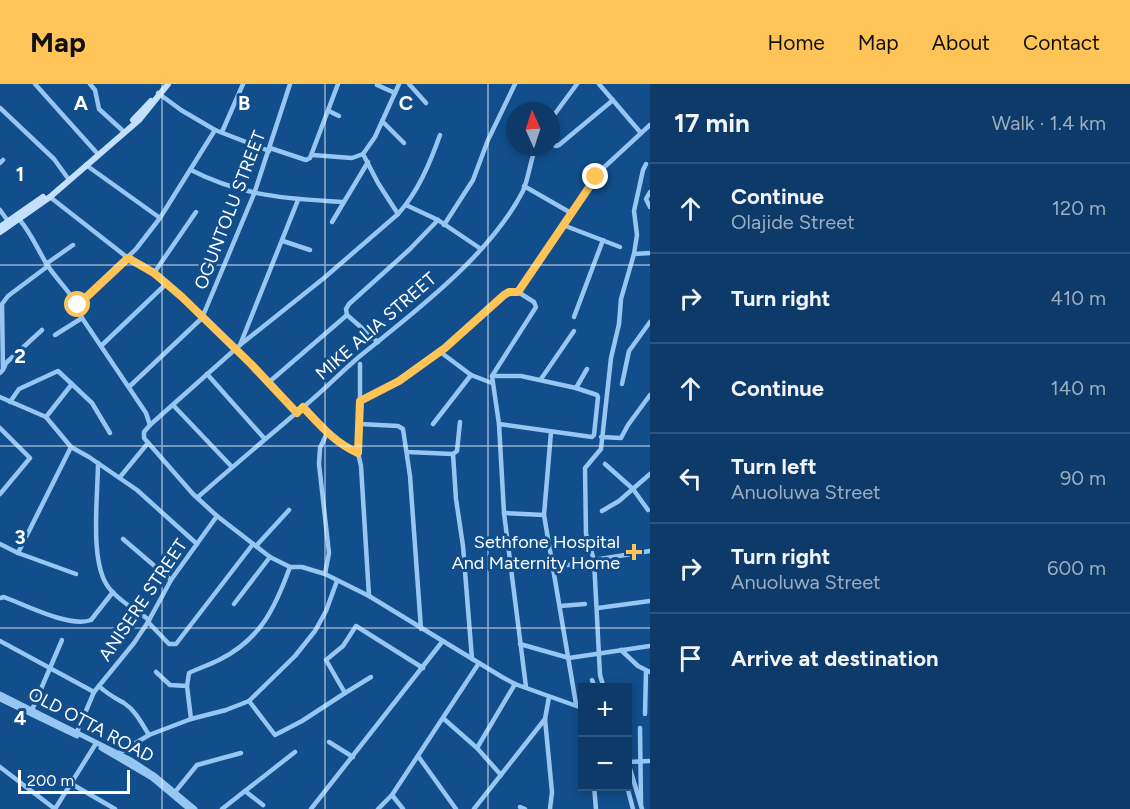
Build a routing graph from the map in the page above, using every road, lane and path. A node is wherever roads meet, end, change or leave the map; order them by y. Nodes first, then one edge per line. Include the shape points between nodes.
1 (35, 84) edge
2 (90, 84) edge
3 (166, 84) edge
4 (243, 84) edge
5 (290, 84) edge
6 (338, 84) edge
7 (399, 84) edge
8 (409, 84) edge
9 (515, 84) edge
10 (577, 84) edge
11 (599, 84) edge
12 (377, 85) edge
13 (395, 93) junction
14 (159, 94) junction
15 (612, 100) junction
16 (426, 103) dead end
17 (560, 106) edge
18 (0, 108) edge
19 (148, 108) junction
20 (329, 111) junction
21 (339, 116) dead end
22 (382, 121) junction
23 (650, 125) edge
24 (122, 130) junction
25 (215, 130) junction
26 (222, 132) junction
27 (641, 133) junction
28 (440, 135) dead end
29 (404, 143) dead end
30 (560, 144) edge
31 (270, 149) junction
32 (96, 152) junction
33 (363, 154) junction
34 (312, 155) junction
35 (532, 156) edge
36 (368, 162) junction
37 (646, 164) dead end
38 (86, 165) junction
39 (191, 170) junction
40 (67, 177) junction
41 (524, 186) junction
42 (650, 192) edge
43 (254, 194) junction
44 (50, 197) junction
45 (297, 200) junction
46 (343, 202) junction
47 (406, 205) junction
48 (650, 207) edge
49 (0, 210) edge
50 (196, 212) dead end
51 (571, 213) junction
52 (398, 214) junction
53 (160, 218) junction
54 (19, 219) junction
55 (438, 220) junction
56 (8, 221) junction
57 (332, 222) dead end
58 (444, 225) junction
59 (563, 225) junction
60 (0, 227) edge
61 (0, 232) edge
62 (603, 240) junction
63 (283, 241) junction
64 (73, 245) dead end
65 (620, 247) dead end
66 (481, 249) junction
67 (310, 250) dead end
68 (650, 253) edge
69 (634, 254) junction
70 (128, 258) junction
71 (47, 265) junction
72 (154, 273) junction
73 (167, 283) junction
74 (518, 292) junction
75 (78, 305) junction
76 (2, 309) edge
77 (347, 315) junction
78 (574, 317) dead end
79 (82, 318) junction
80 (202, 318) junction
81 (650, 321) edge
82 (42, 330) dead end
83 (574, 331) dead end
84 (56, 335) dead end
85 (378, 342) junction
86 (240, 345) junction
87 (101, 346) junction
88 (235, 350) junction
89 (439, 351) junction
90 (360, 364) dead end
91 (587, 369) dead end
92 (1, 372) edge
93 (207, 374) junction
94 (471, 375) junction
95 (492, 376) junction
96 (541, 379) junction
97 (492, 382) junction
98 (268, 383) junction
99 (72, 384) junction
100 (622, 384) dead end
101 (130, 386) junction
102 (576, 388) junction
103 (650, 395) edge
104 (0, 397) edge
105 (360, 401) junction
106 (10, 402) junction
107 (173, 405) junction
108 (303, 407) junction
109 (297, 413) junction
110 (46, 417) junction
111 (460, 422) dead end
112 (360, 424) junction
113 (433, 424) dead end
114 (499, 424) junction
115 (150, 425) junction
116 (0, 428) edge
117 (551, 432) junction
118 (110, 433) dead end
119 (327, 433) junction
120 (601, 437) junction
121 (264, 438) junction
122 (148, 443) junction
123 (71, 447) junction
124 (407, 452) junction
125 (358, 453) junction
126 (453, 454) junction
127 (98, 463) junction
128 (605, 464) dead end
129 (232, 467) junction
130 (650, 474) edge
131 (120, 477) junction
132 (633, 489) junction
133 (0, 494) edge
134 (198, 497) junction
135 (289, 510) dead end
136 (648, 510) dead end
137 (602, 511) dead end
138 (504, 513) junction
139 (544, 515) junction
140 (217, 516) junction
141 (123, 539) dead end
142 (0, 543) edge
143 (197, 544) junction
144 (255, 545) junction
145 (650, 551) edge
146 (18, 553) junction
147 (270, 558) junction
148 (594, 560) junction
149 (582, 564) dead end
150 (552, 566) junction
151 (290, 567) junction
152 (76, 574) dead end
153 (325, 574) junction
154 (171, 580) junction
155 (337, 581) junction
156 (113, 592) junction
157 (369, 596) junction
158 (0, 598) edge
159 (650, 601) edge
160 (234, 604) dead end
161 (585, 604) dead end
162 (560, 606) junction
163 (598, 608) junction
164 (149, 621) junction
165 (421, 629) junction
166 (62, 640) dead end
167 (0, 641) edge
168 (442, 642) junction
169 (520, 644) junction
170 (650, 646) edge
171 (621, 650) junction
172 (597, 655) junction
173 (569, 658) junction
174 (472, 659) junction
175 (479, 663) junction
176 (423, 668) junction
177 (51, 669) junction
178 (156, 672) dead end
179 (648, 672) edge
180 (371, 677) dead end
181 (592, 680) dead end
182 (593, 683) edge
183 (603, 683) edge
184 (516, 684) junction
185 (99, 686) junction
186 (187, 686) junction
187 (526, 687) junction
188 (94, 692) junction
189 (345, 693) junction
190 (0, 694) edge
191 (549, 696) junction
192 (0, 699) edge
193 (249, 701) junction
194 (576, 704) joint
195 (16, 705) junction
196 (32, 710) junction
197 (645, 714) dead end
198 (191, 719) junction
199 (444, 719) junction
200 (545, 719) junction
201 (640, 728) dead end
202 (77, 732) junction
203 (149, 735) junction
204 (329, 742) dead end
205 (95, 745) junction
206 (477, 748) junction
207 (295, 752) dead end
208 (119, 753) junction
209 (241, 753) dead end
210 (418, 756) junction
211 (353, 757) junction
212 (640, 761) junction
213 (650, 761) edge
214 (632, 762) edge
215 (0, 767) edge
216 (501, 775) junction
217 (632, 777) edge
218 (70, 783) junction
219 (245, 791) junction
220 (594, 791) edge
221 (628, 791) edge
222 (175, 792) junction
223 (392, 795) junction
224 (263, 805) dead end
225 (650, 807) edge
226 (477, 808) edge
227 (642, 808) edge
228 (55, 809) edge
229 (115, 809) edge
230 (189, 809) edge
231 (195, 809) edge
232 (222, 809) edge
233 (311, 809) edge
234 (378, 809) edge
235 (403, 809) edge
236 (456, 809) edge
237 (550, 809) edge
238 (596, 809) edge
239 (633, 809) edge

1 - 32 street
2 - 24 street via 99,109
3 - 14 main road
4 - 26 street
5 - 31 street, OGUNTOLU STREET
6 - 20 street
7 - 13 street
8 - 16 street
9 - 58 street via 473,180
10 - 17 street
11 - 15 street
12 - 13 street
13 - 22 street
14 - 19 main road
14 - 25 street
15 - 27 street
15 - 30 street
18 - 40 street via 54,159
19 - 24 main road
19 - 38 main road
20 - 21 street
20 - 34 street
22 - 29 street
22 - 33 street
23 - 27 street
24 - 32 main road
25 - 26 street
25 - 39 street
26 - 31 street
27 - 51 street via 598,172
28 - 47 street
31 - 34 street via 306,160
31 - 43 street, OGUNTOLU STREET
32 - 40 main road
33 - 34 street via 355,158
33 - 36 street
35 - 41 street, MIKE ALIA STREET
36 - 46 street
36 - 52 street
37 - 69 street via 634,211
38 - 44 main road
38 - 53 street
39 - 43 street
39 - 53 street
40 - 56 main road
41 - 51 street
41 - 66 street, MIKE ALIA STREET
42 - 48 street via 646,199
43 - 45 street
43 - 80 street, OGUNTOLU STREET
44 - 54 main road
44 - 70 street
45 - 46 street
45 - 63 street
46 - 57 street
47 - 52 street
47 - 55 street
49 - 56 street
50 - 72 street
51 - 59 street
52 - 86 street
53 - 70 street
54 - 61 main road
54 - 71 street
55 - 58 street
55 - 77 street via 349,304
56 - 60 main road
58 - 66 street
59 - 62 street
59 - 74 street
62 - 65 street
62 - 78 street
63 - 67 street
63 - 86 street
64 - 71 street
66 - 85 street, MIKE ALIA STREET
68 - 69 street
69 - 120 street via 621,299
70 - 72 street
70 - 75 street
71 - 75 street
71 - 76 street via 4,301
72 - 73 street
73 - 80 street
73 - 87 street
74 - 89 street via 504,295
74 - 95 street via 536,307
75 - 79 street
76 - 92 street
77 - 85 street
77 - 98 street
79 - 84 street
79 - 87 street
80 - 88 street
80 - 101 street, OGUNTOLU STREET
81 - 100 street via 629,351
82 - 92 street
83 - 96 street
85 - 108 street, MIKE ALIA STREET
86 - 88 street
87 - 101 street
88 - 93 street
88 - 98 street
89 - 94 street
89 - 105 street via 399,381
90 - 105 street
91 - 102 street
93 - 107 street
93 - 121 street
94 - 97 street
94 - 113 street
95 - 96 street
95 - 97 street
96 - 102 street
97 - 114 street
98 - 109 street
99 - 106 street via 55,371 20,389
99 - 110 street
99 - 118 street via 95,407
101 - 115 street
102 - 117 street via 597,394 594,435
103 - 120 street via 621,438
104 - 106 street
105 - 112 street
106 - 110 street
107 - 115 street
107 - 129 street
108 - 109 street, MIKE ALIA STREET
108 - 119 street
109 - 121 street, MIKE ALIA STREET
110 - 123 street
111 - 126 street via 457,452
112 - 124 street via 398,426 403,429
112 - 125 street
114 - 117 street
114 - 138 street
115 - 122 street via 143,435
116 - 133 street via 30,458
117 - 139 street
119 - 125 street
119 - 153 street via 320,448 319,464 329,553
120 - 148 street via 601,449 585,468 586,534
121 - 129 street, MIKE ALIA STREET
122 - 131 street
122 - 134 street
123 - 127 street
123 - 146 street
124 - 126 street
124 - 165 street
125 - 157 street
126 - 174 street
127 - 131 street
127 - 156 street via 96,550 102,578
128 - 132 street
129 - 134 street, MIKE ALIA STREET
130 - 132 street
131 - 143 street
132 - 136 street
132 - 137 street
134 - 140 street
135 - 144 street
138 - 139 street
138 - 169 street
139 - 150 street
140 - 143 street, ANISERE STREET
140 - 144 street
141 - 154 street
142 - 146 street
143 - 154 street, ANISERE STREET
144 - 147 street
144 - 164 street via 176,644 169,644
145 - 148 street
146 - 152 street
147 - 151 street
147 - 160 street
148 - 163 street
149 - 150 street
150 - 162 street
151 - 153 street
151 - 186 street via 273,611 256,633 227,656 189,673
153 - 155 street
154 - 164 street, ANISERE STREET
155 - 157 street
155 - 193 street via 326,611 306,643
156 - 158 street via 87,622 59,618
156 - 164 street
157 - 165 street
159 - 163 street
161 - 162 street
162 - 173 street
163 - 172 street
164 - 185 street, ANISERE STREET
165 - 168 street
166 - 177 street
167 - 177 street
168 - 174 street
168 - 176 street
169 - 173 street
169 - 187 street
170 - 171 street
171 - 172 street
171 - 179 street
172 - 173 street
172 - 183 street
173 - 194 street
174 - 175 street
175 - 184 street
175 - 199 street
176 - 189 street via 356,626 326,660
176 - 211 street
177 - 188 street
177 - 196 street
178 - 186 street via 170,685
179 - 197 street
180 - 189 street
181 - 182 street
184 - 187 street
184 - 206 street
185 - 188 street, ANISERE STREET
185 - 203 street via 130,709
186 - 198 street
187 - 191 street
188 - 202 street, ANISERE STREET
189 - 193 street via 275,735
190 - 195 street, OLD OTTA ROAD
191 - 194 street
191 - 200 street
192 - 195 street, OLD OTTA ROAD
193 - 198 street
195 - 196 street, OLD OTTA ROAD
195 - 205 street, OLD OTTA ROAD
196 - 202 street, OLD OTTA ROAD
198 - 203 street
199 - 206 street
199 - 210 street
200 - 216 street
200 - 237 street
201 - 212 street
202 - 208 street, OLD OTTA ROAD
203 - 208 street
204 - 211 street
205 - 218 street
205 - 230 street, OLD OTTA ROAD via 152,778
206 - 216 street
207 - 219 street
208 - 222 street, OLD OTTA ROAD
209 - 222 street via 197,765
210 - 223 street
210 - 236 street
211 - 233 street
212 - 213 street
212 - 214 street
212 - 227 street
215 - 228 street
216 - 226 street
217 - 227 street
218 - 228 street
218 - 229 street
219 - 224 street
219 - 232 street
220 - 238 street
221 - 239 street
222 - 231 street, OLD OTTA ROAD
223 - 234 street
223 - 235 street
225 - 227 street

